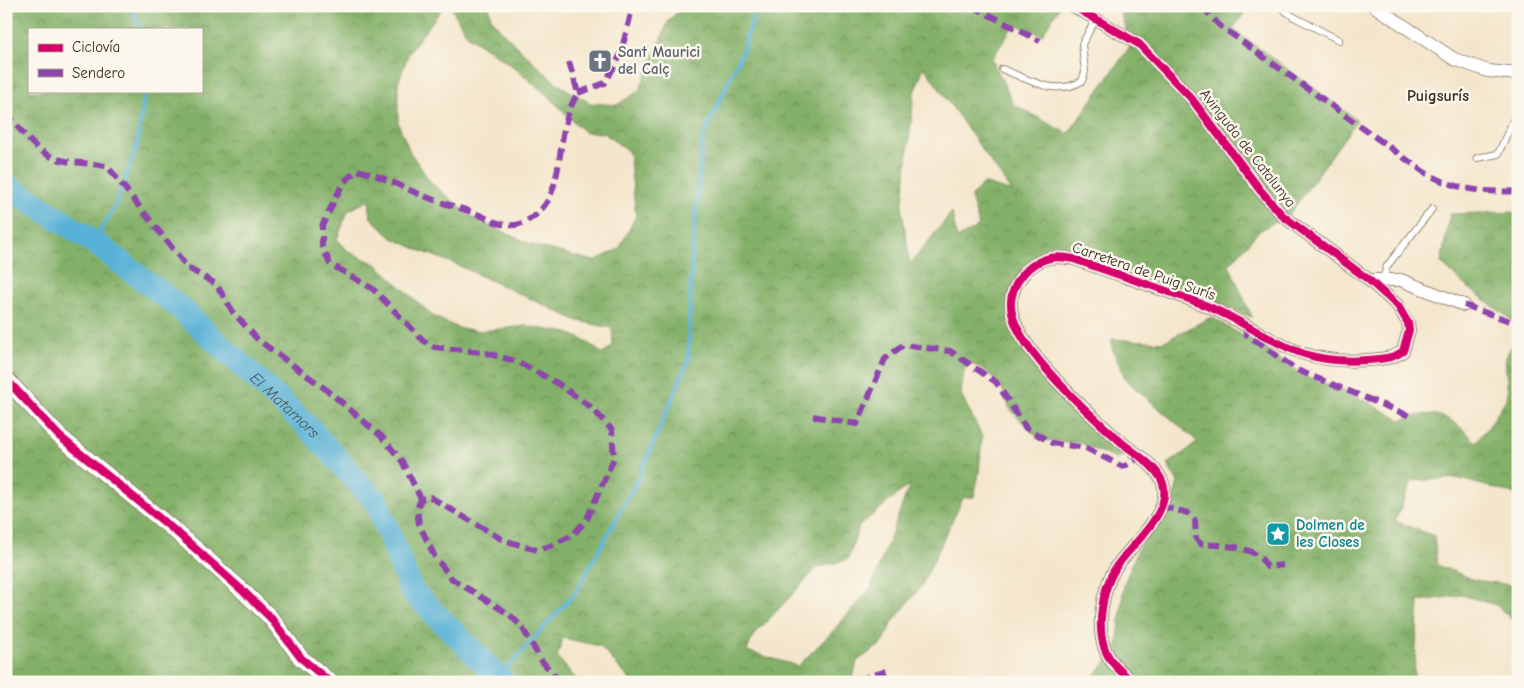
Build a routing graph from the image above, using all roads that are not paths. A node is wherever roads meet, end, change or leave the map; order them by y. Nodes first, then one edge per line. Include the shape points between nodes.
1 (1073, 6) edge
2 (1279, 6) edge
3 (1374, 6) edge
4 (1096, 19) junction
5 (1339, 40) dead end
6 (1002, 69) dead end
7 (1518, 74) edge
8 (1518, 110) edge
9 (1477, 158) dead end
10 (1432, 209) dead end
11 (1383, 279) junction
12 (1369, 280) junction
13 (1464, 305) dead end
14 (1390, 357) joint
15 (6, 379) edge
16 (330, 682) edge
17 (1133, 682) edge

1 - 4 street, Avinguda de Catalunya
2 - 5 lane
3 - 7 street via 1454,59 1488,71
4 - 6 lane via 1082,44 1082,81 1071,87 1053,89
4 - 12 street, Avinguda de Catalunya via 1139,44 1176,82 1283,216
8 - 9 lane via 1498,154
10 - 11 lane via 1388,266
11 - 12 street
11 - 13 street via 1417,285
12 - 14 street, Avinguda de Catalunya via 1398,306 1408,322 1408,338 1403,351
14 - 17 street, Carretera de Puig Surís via 1345,360 1307,356 1208,307 1074,259 1045,259 1023,275 1014,289 1011,304 1021,337 1069,392 1100,423 1150,464 1163,483 1164,496 1159,510 1116,566 1103,605 1102,633 1106,653
15 - 16 street via 59,436 244,592 270,617 301,658

